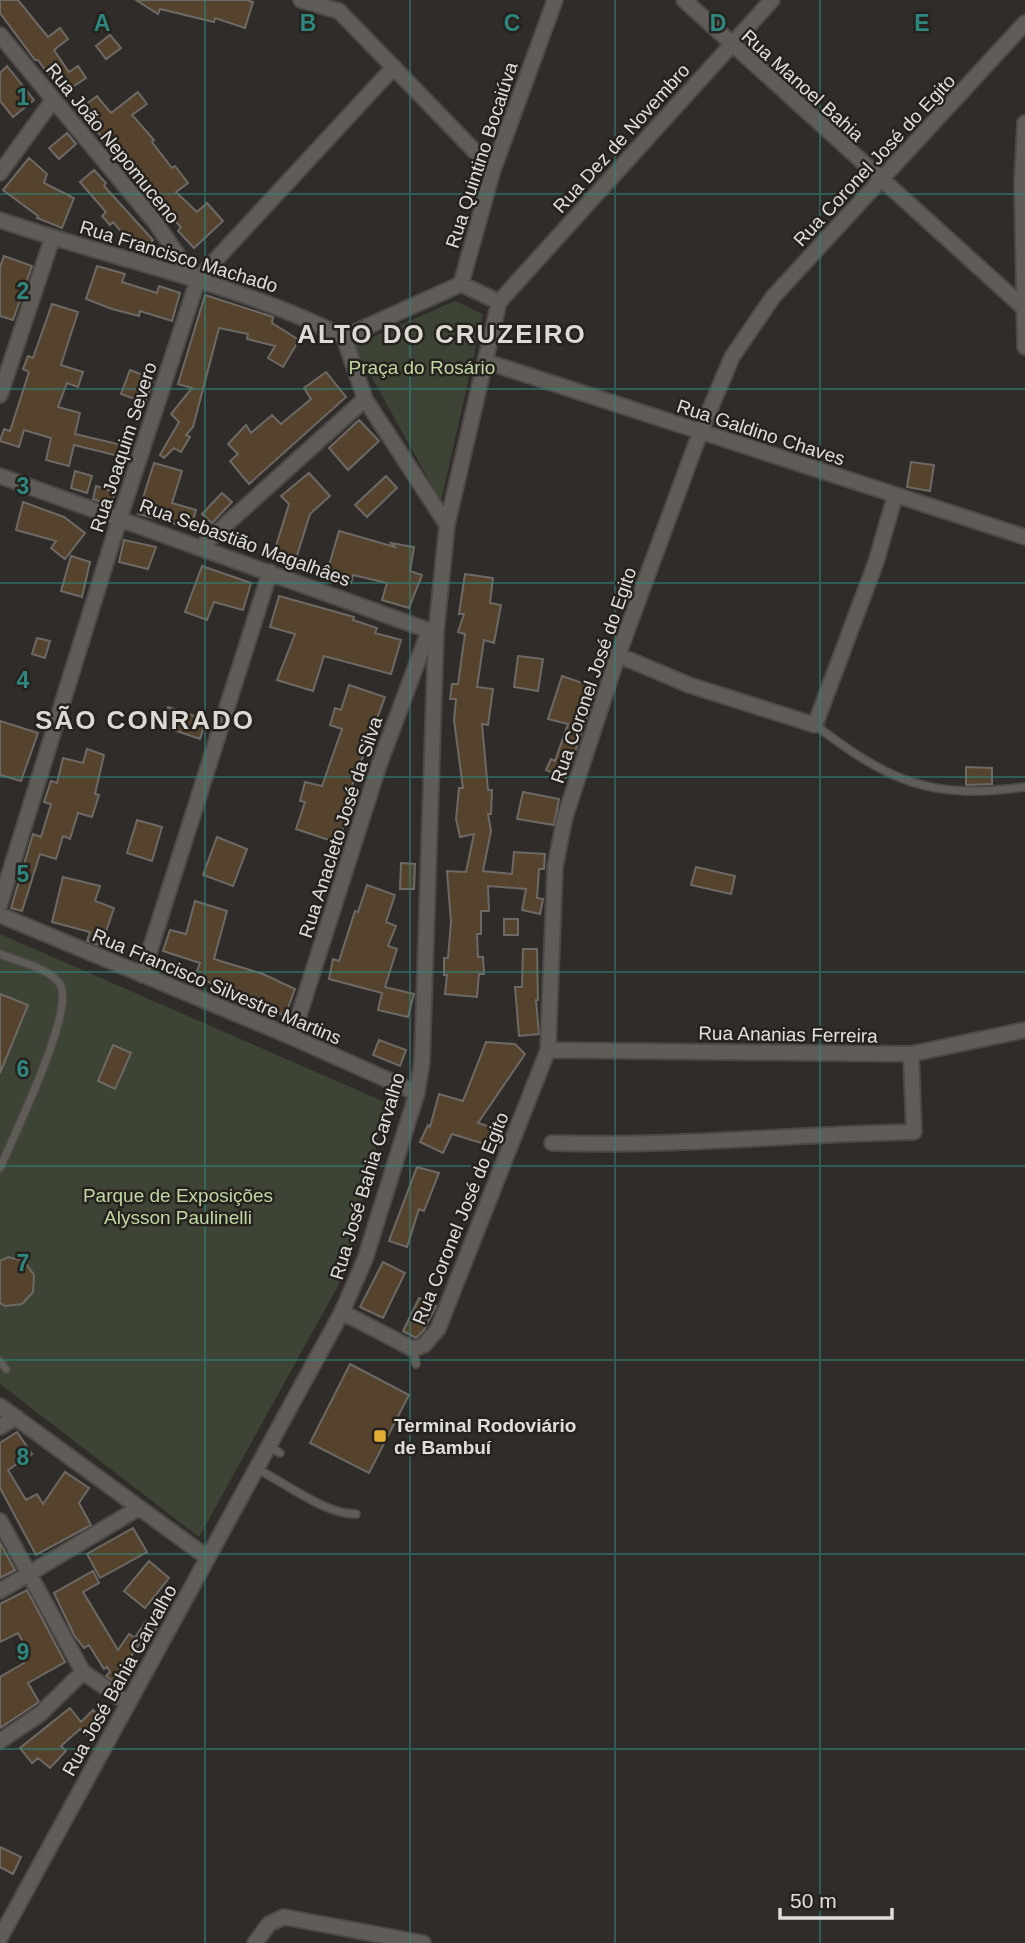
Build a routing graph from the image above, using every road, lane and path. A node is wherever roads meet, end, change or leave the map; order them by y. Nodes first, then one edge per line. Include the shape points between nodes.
1 (301, 0) edge
2 (555, 0) edge
3 (684, 0) edge
4 (772, 0) edge
5 (340, 6) edge
6 (1025, 23) edge
7 (0, 35) edge
8 (731, 46) junction
9 (394, 66) junction
10 (53, 100) junction
11 (1025, 123) edge
12 (493, 170) junction
13 (0, 173) edge
14 (882, 181) junction
15 (0, 220) edge
16 (52, 239) junction
17 (196, 278) junction
18 (461, 284) junction
19 (499, 302) junction
20 (1024, 308) edge
21 (344, 337) junction
22 (1025, 346) edge
23 (486, 362) junction
24 (0, 394) edge
25 (365, 398) junction
26 (700, 433) junction
27 (0, 476) edge
28 (895, 496) junction
29 (120, 517) junction
30 (447, 525) junction
31 (1025, 537) edge
32 (201, 547) junction
33 (270, 572) junction
34 (432, 632) junction
35 (618, 655) junction
36 (815, 726) junction
37 (1025, 786) edge
38 (0, 904) edge
39 (0, 915) edge
40 (0, 954) edge
41 (142, 975) junction
42 (1025, 1030) edge
43 (292, 1037) junction
44 (548, 1050) junction
45 (911, 1054) junction
46 (417, 1093) junction
47 (552, 1143) dead end
48 (0, 1168) edge
49 (342, 1312) junction
50 (413, 1349) junction
51 (0, 1361) edge
52 (416, 1364) dead end
53 (6, 1369) dead end
54 (0, 1406) edge
55 (16, 1418) junction
56 (0, 1427) edge
57 (257, 1469) junction
58 (137, 1509) junction
59 (356, 1514) dead end
60 (0, 1521) edge
61 (208, 1558) junction
62 (30, 1574) junction
63 (0, 1591) edge
64 (83, 1672) junction
65 (128, 1703) junction
66 (0, 1741) edge
67 (0, 1938) edge
68 (255, 1943) edge
69 (423, 1943) edge

1 - 5 street
2 - 12 street, Rua Quintino Bocaiúva
3 - 8 street, Rua Manoel Bahia
4 - 8 street, Rua Dez de Novembro
5 - 9 street
6 - 14 street, Rua Coronel José do Egito
7 - 10 street, Rua João Nepomuceno
8 - 14 street, Rua Manoel Bahia
8 - 19 street, Rua Dez de Novembro
9 - 12 street
9 - 17 street, Rua Joaquim Severo
10 - 13 street
10 - 17 street, Rua João Nepomuceno
11 - 20 street
12 - 18 street, Rua Quintino Bocaiúva
14 - 20 street, Rua Manoel Bahia
14 - 26 street, Rua Coronel José do Egito via 773,297 747,332
15 - 16 street, Rua Francisco Machado
16 - 17 street, Rua Francisco Machado
16 - 24 street
17 - 21 street, Rua Francisco Machado via 286,309
17 - 29 street, Rua Joaquim Severo
18 - 19 street
18 - 21 street
19 - 23 street, Rua José Bahia Carvalho
20 - 22 street
21 - 25 street
23 - 26 street, Rua Galdino Chaves
23 - 30 street, Rua José Bahia Carvalho
25 - 30 street
25 - 32 street
26 - 28 street, Rua Galdino Chaves
26 - 35 street, Rua Coronel José do Egito
27 - 29 street, Rua Sebastião Magalhâes
28 - 31 street, Rua Galdino Chaves
28 - 36 street via 876,562
29 - 32 street, Rua Sebastião Magalhâes
29 - 38 street, Rua Joaquim Severo
30 - 34 street, Rua José Bahia Carvalho
32 - 33 street, Rua Sebastião Magalhâes
33 - 34 street, Rua Sebastião Magalhâes
33 - 41 street
34 - 43 street, Rua Anacleto José da Silva via 379,765
34 - 46 street, Rua José Bahia Carvalho via 422,1062
35 - 36 street via 689,685
35 - 44 street, Rua Coronel José do Egito via 565,817 555,867
36 - 37 lane via 861,761 897,779 973,793
39 - 41 street, Rua Francisco Silvestre Martins
40 - 48 lane via 55,979 62,999 59,1023 41,1074
41 - 43 street, Rua Francisco Silvestre Martins
42 - 45 street, Rua Ananias Ferreira
43 - 46 street, Rua Francisco Silvestre Martins
44 - 45 street, Rua Ananias Ferreira
44 - 50 street, Rua Coronel José do Egito via 438,1329 424,1345
45 - 47 street via 915,1132 606,1145
46 - 49 street, Rua José Bahia Carvalho via 365,1259
49 - 50 street, Rua Coronel José do Egito
49 - 57 street, Rua José Bahia Carvalho via 275,1449
50 - 52 lane
51 - 53 lane
54 - 55 street
55 - 56 street
55 - 58 street
57 - 59 lane via 314,1500
57 - 61 street, Rua José Bahia Carvalho
58 - 61 street
58 - 62 street
60 - 62 street
61 - 65 street, Rua José Bahia Carvalho
62 - 63 street
62 - 64 street
64 - 65 street
64 - 66 street via 40,1714
65 - 67 street, Rua José Bahia Carvalho
68 - 69 street via 263,1930 284,1917

